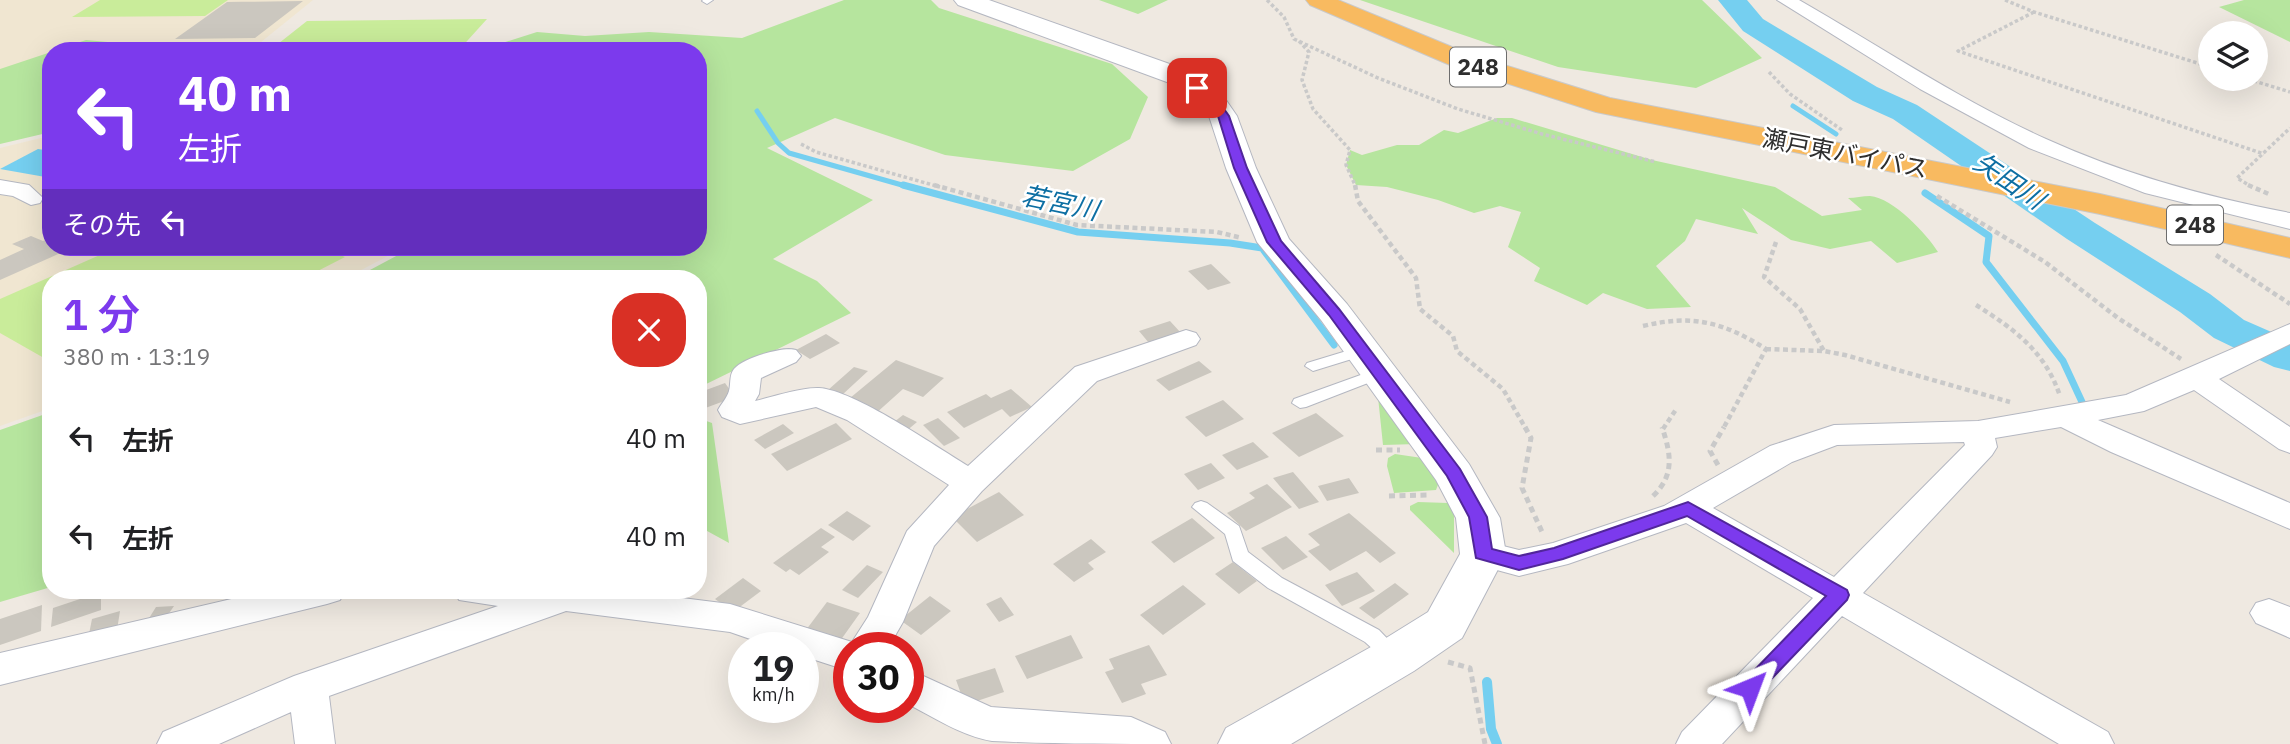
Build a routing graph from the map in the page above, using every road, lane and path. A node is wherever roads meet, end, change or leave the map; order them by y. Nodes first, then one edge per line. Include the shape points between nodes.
1 (966, 0) edge
2 (1267, 0) edge
3 (1318, 0) edge
4 (1350, 0) edge
5 (1786, 0) edge
6 (2005, 0) edge
7 (2034, 12) junction
8 (1299, 41) junction
9 (2198, 63) edge
10 (1769, 72) dead end
11 (2268, 85) edge
12 (2290, 92) edge
13 (1645, 114) junction
14 (2290, 128) edge
15 (1852, 137) dead end
16 (801, 144) dead end
17 (2264, 154) junction
18 (1656, 162) dead end
19 (0, 187) edge
20 (1937, 196) dead end
21 (2278, 197) dead end
22 (31, 198) dead end
23 (2290, 221) edge
24 (1274, 242) junction
25 (1776, 242) dead end
26 (2290, 248) edge
27 (2212, 252) dead end
28 (2290, 304) edge
29 (1976, 305) dead end
30 (1643, 326) dead end
31 (2290, 333) edge
32 (1186, 339) dead end
33 (1766, 349) junction
34 (1824, 351) junction
35 (786, 356) dead end
36 (1371, 362) junction
37 (1313, 366) dead end
38 (2200, 376) junction
39 (1300, 403) dead end
40 (1677, 408) dead end
41 (2056, 418) junction
42 (1978, 431) junction
43 (2290, 442) edge
44 (970, 483) junction
45 (1728, 484) junction
46 (1644, 501) dead end
47 (1201, 507) dead end
48 (1688, 509) junction
49 (2290, 517) edge
50 (1483, 554) junction
51 (1556, 555) junction
52 (1840, 595) junction
53 (290, 599) edge
54 (559, 599) edge
55 (581, 599) edge
56 (878, 632) edge
57 (1416, 644) junction
58 (833, 651) edge
59 (0, 669) edge
60 (308, 688) junction
61 (924, 693) edge
62 (1270, 738) edge
63 (177, 744) edge
64 (315, 744) edge
65 (1151, 744) edge
66 (1485, 744) edge
67 (1696, 744) edge
68 (2094, 744) edge

1 - 24 street via 1185,79 1209,96 1223,116
2 - 8 path
3 - 13 highway, 瀬戸東バイパス / 248 via 1483,69
4 - 13 highway, 瀬戸東バイパス / 248 via 1498,67
5 - 23 street via 1957,101 2063,155 2152,186
6 - 7 path
7 - 9 path
7 - 17 path via 1958,51
8 - 18 path via 1431,100
8 - 51 path via 1309,52 1302,80 1313,109 1350,150 1346,165 1358,201 1416,278 1420,309 1453,337 1457,351 1503,389 1531,438 1522,488
10 - 15 path via 1790,94
11 - 12 path
13 - 26 highway, 瀬戸東バイパス / 248 via 2100,204
14 - 17 path
16 - 24 path via 1077,225 1217,232
17 - 21 path via 2237,178
19 - 22 street via 20,190
20 - 38 path via 2045,262
24 - 36 street
25 - 34 path via 1765,277 1800,309
27 - 28 path
29 - 41 path via 2044,356 2057,383
30 - 33 path via 1667,319 1704,320
31 - 38 street
32 - 44 street via 1086,374
33 - 34 path
33 - 45 path via 1710,451
34 - 41 path
35 - 44 street via 746,373 744,394 733,410 740,414 818,397 858,413
36 - 37 lane
36 - 39 lane
36 - 50 street via 1454,474 1478,517
38 - 41 street via 2133,404
38 - 43 street
40 - 46 path via 1662,427 1671,467 1656,494
41 - 42 street
41 - 49 street
42 - 45 street via 1834,435 1781,454
42 - 52 street via 1981,447
44 - 56 street via 919,540
45 - 48 street
47 - 57 lane via 1233,531 1240,556 1275,583 1372,636
48 - 51 street
48 - 52 street
50 - 51 street via 1519,563
50 - 57 street via 1445,625
52 - 67 street
52 - 68 street
53 - 59 street
54 - 60 street
55 - 58 street via 730,618
57 - 62 street
57 - 66 path via 1470,668
60 - 63 street
60 - 64 street
61 - 65 street via 991,724 1131,734

